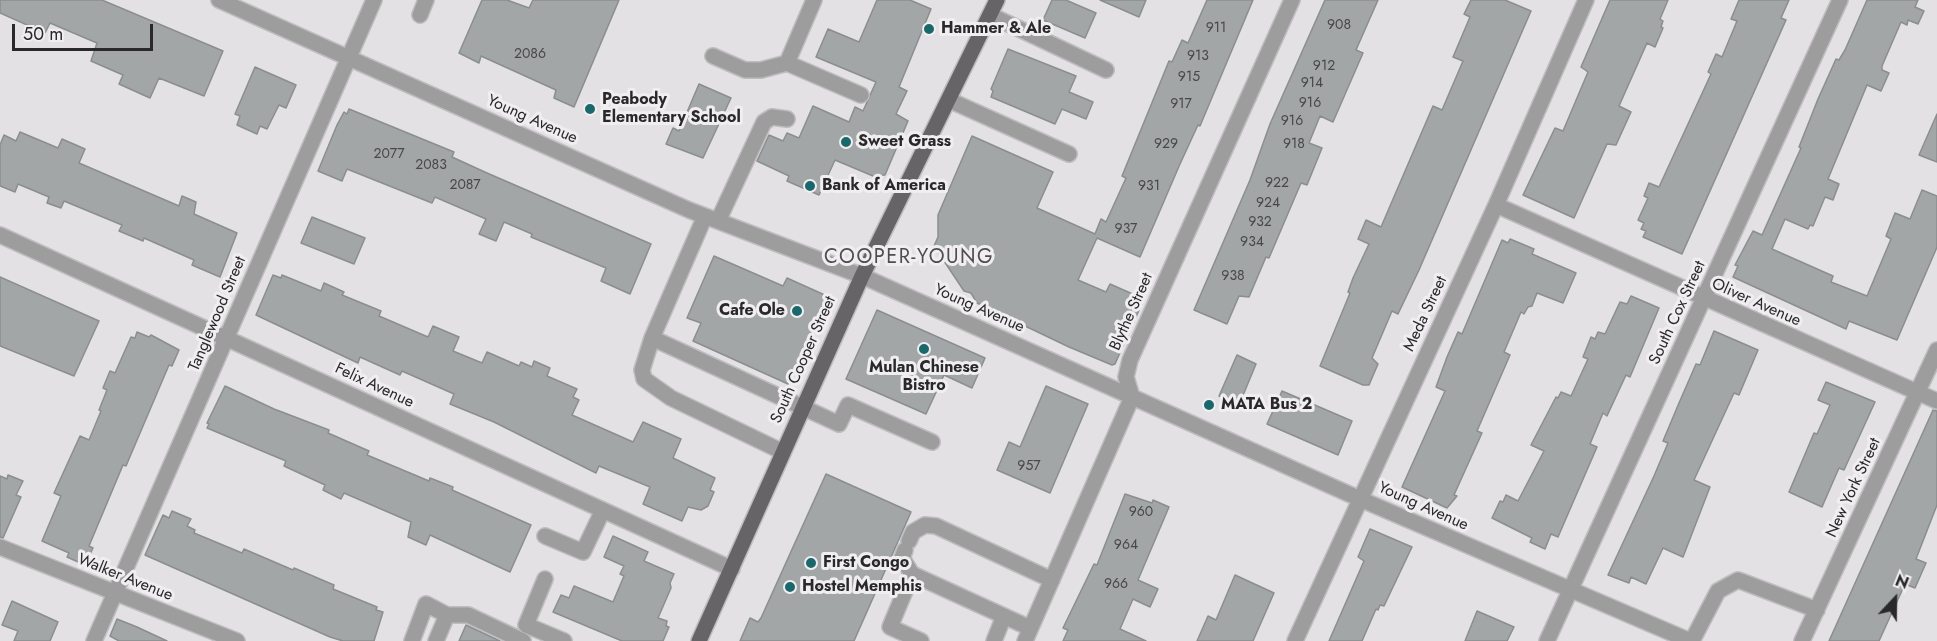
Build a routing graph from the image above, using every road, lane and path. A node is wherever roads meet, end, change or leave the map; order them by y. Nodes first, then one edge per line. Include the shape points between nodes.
1 (219, 0) edge
2 (374, 0) edge
3 (426, 0) edge
4 (814, 0) edge
5 (997, 0) edge
6 (1292, 0) edge
7 (1586, 0) edge
8 (1840, 0) edge
9 (420, 15) dead end
10 (990, 15) junction
11 (713, 56) dead end
12 (347, 57) junction
13 (787, 63) junction
14 (1106, 70) dead end
15 (861, 95) dead end
16 (949, 100) junction
17 (787, 119) dead end
18 (1069, 154) dead end
19 (1496, 205) junction
20 (711, 219) junction
21 (0, 235) edge
22 (862, 276) junction
23 (1705, 300) junction
24 (652, 338) junction
25 (228, 339) junction
26 (1937, 350) edge
27 (1918, 393) junction
28 (1132, 397) junction
29 (1937, 401) edge
30 (802, 408) junction
31 (932, 442) dead end
32 (783, 453) junction
33 (1360, 499) junction
34 (603, 510) junction
35 (545, 536) dead end
36 (0, 548) edge
37 (732, 569) junction
38 (912, 574) junction
39 (545, 579) dead end
40 (1052, 580) junction
41 (1570, 590) junction
42 (115, 594) junction
43 (1817, 610) junction
44 (447, 615) junction
45 (1004, 616) junction
46 (1027, 634) edge
47 (94, 641) edge
48 (237, 641) edge
49 (412, 641) edge
50 (436, 641) edge
51 (523, 641) edge
52 (564, 641) edge
53 (699, 641) edge
54 (921, 641) edge
55 (994, 641) edge
56 (1295, 641) edge
57 (1547, 641) edge
58 (1691, 641) edge
59 (1802, 641) edge

1 - 12 street, Young Avenue
2 - 12 street, Tanglewood Street
3 - 9 street
4 - 13 street
5 - 10 main road, South Cooper Street
6 - 28 street, Blythe Street via 1130,360 1126,377
7 - 19 street, Meda Street
8 - 23 street, South Cox Street
10 - 14 street
10 - 16 main road, South Cooper Street
11 - 13 street via 746,70
12 - 20 street, Young Avenue
12 - 25 street, Tanglewood Street
13 - 15 street
16 - 18 street
16 - 22 main road, South Cooper Street
17 - 20 street via 772,117 764,122
19 - 23 street, Oliver Avenue
19 - 33 street, Meda Street
20 - 22 street, Young Avenue
20 - 24 street
21 - 25 street, Felix Avenue
22 - 28 street, Young Avenue
22 - 30 main road, South Cooper Street
23 - 27 street, Oliver Avenue
23 - 41 street, South Cox Street
24 - 30 street
24 - 32 street via 642,370 651,386
25 - 34 street, Felix Avenue
25 - 42 street, Tanglewood Street
26 - 27 street, New York Street
27 - 29 street, Oliver Avenue
27 - 43 street, New York Street
28 - 33 street, Young Avenue
28 - 40 street
30 - 31 street via 839,424 848,405
30 - 32 main road, South Cooper Street
32 - 37 main road, South Cooper Street
33 - 41 street, Young Avenue
33 - 56 street, Meda Street
34 - 35 street via 583,552
34 - 37 street, Felix Avenue
36 - 42 street, Walker Avenue
37 - 53 main road, South Cooper Street
38 - 40 street via 902,558 913,532 925,525 936,526
38 - 45 street
38 - 54 street via 890,627
39 - 52 street via 526,625
40 - 46 street
41 - 57 street, South Cox Street
41 - 58 street, Young Avenue
42 - 47 street, Tanglewood Street
42 - 48 street, Walker Avenue
43 - 58 street via 1738,580 1718,591
43 - 59 street, New York Street
44 - 49 street via 426,604
44 - 50 street
44 - 51 street via 468,615
45 - 46 street
45 - 55 street

